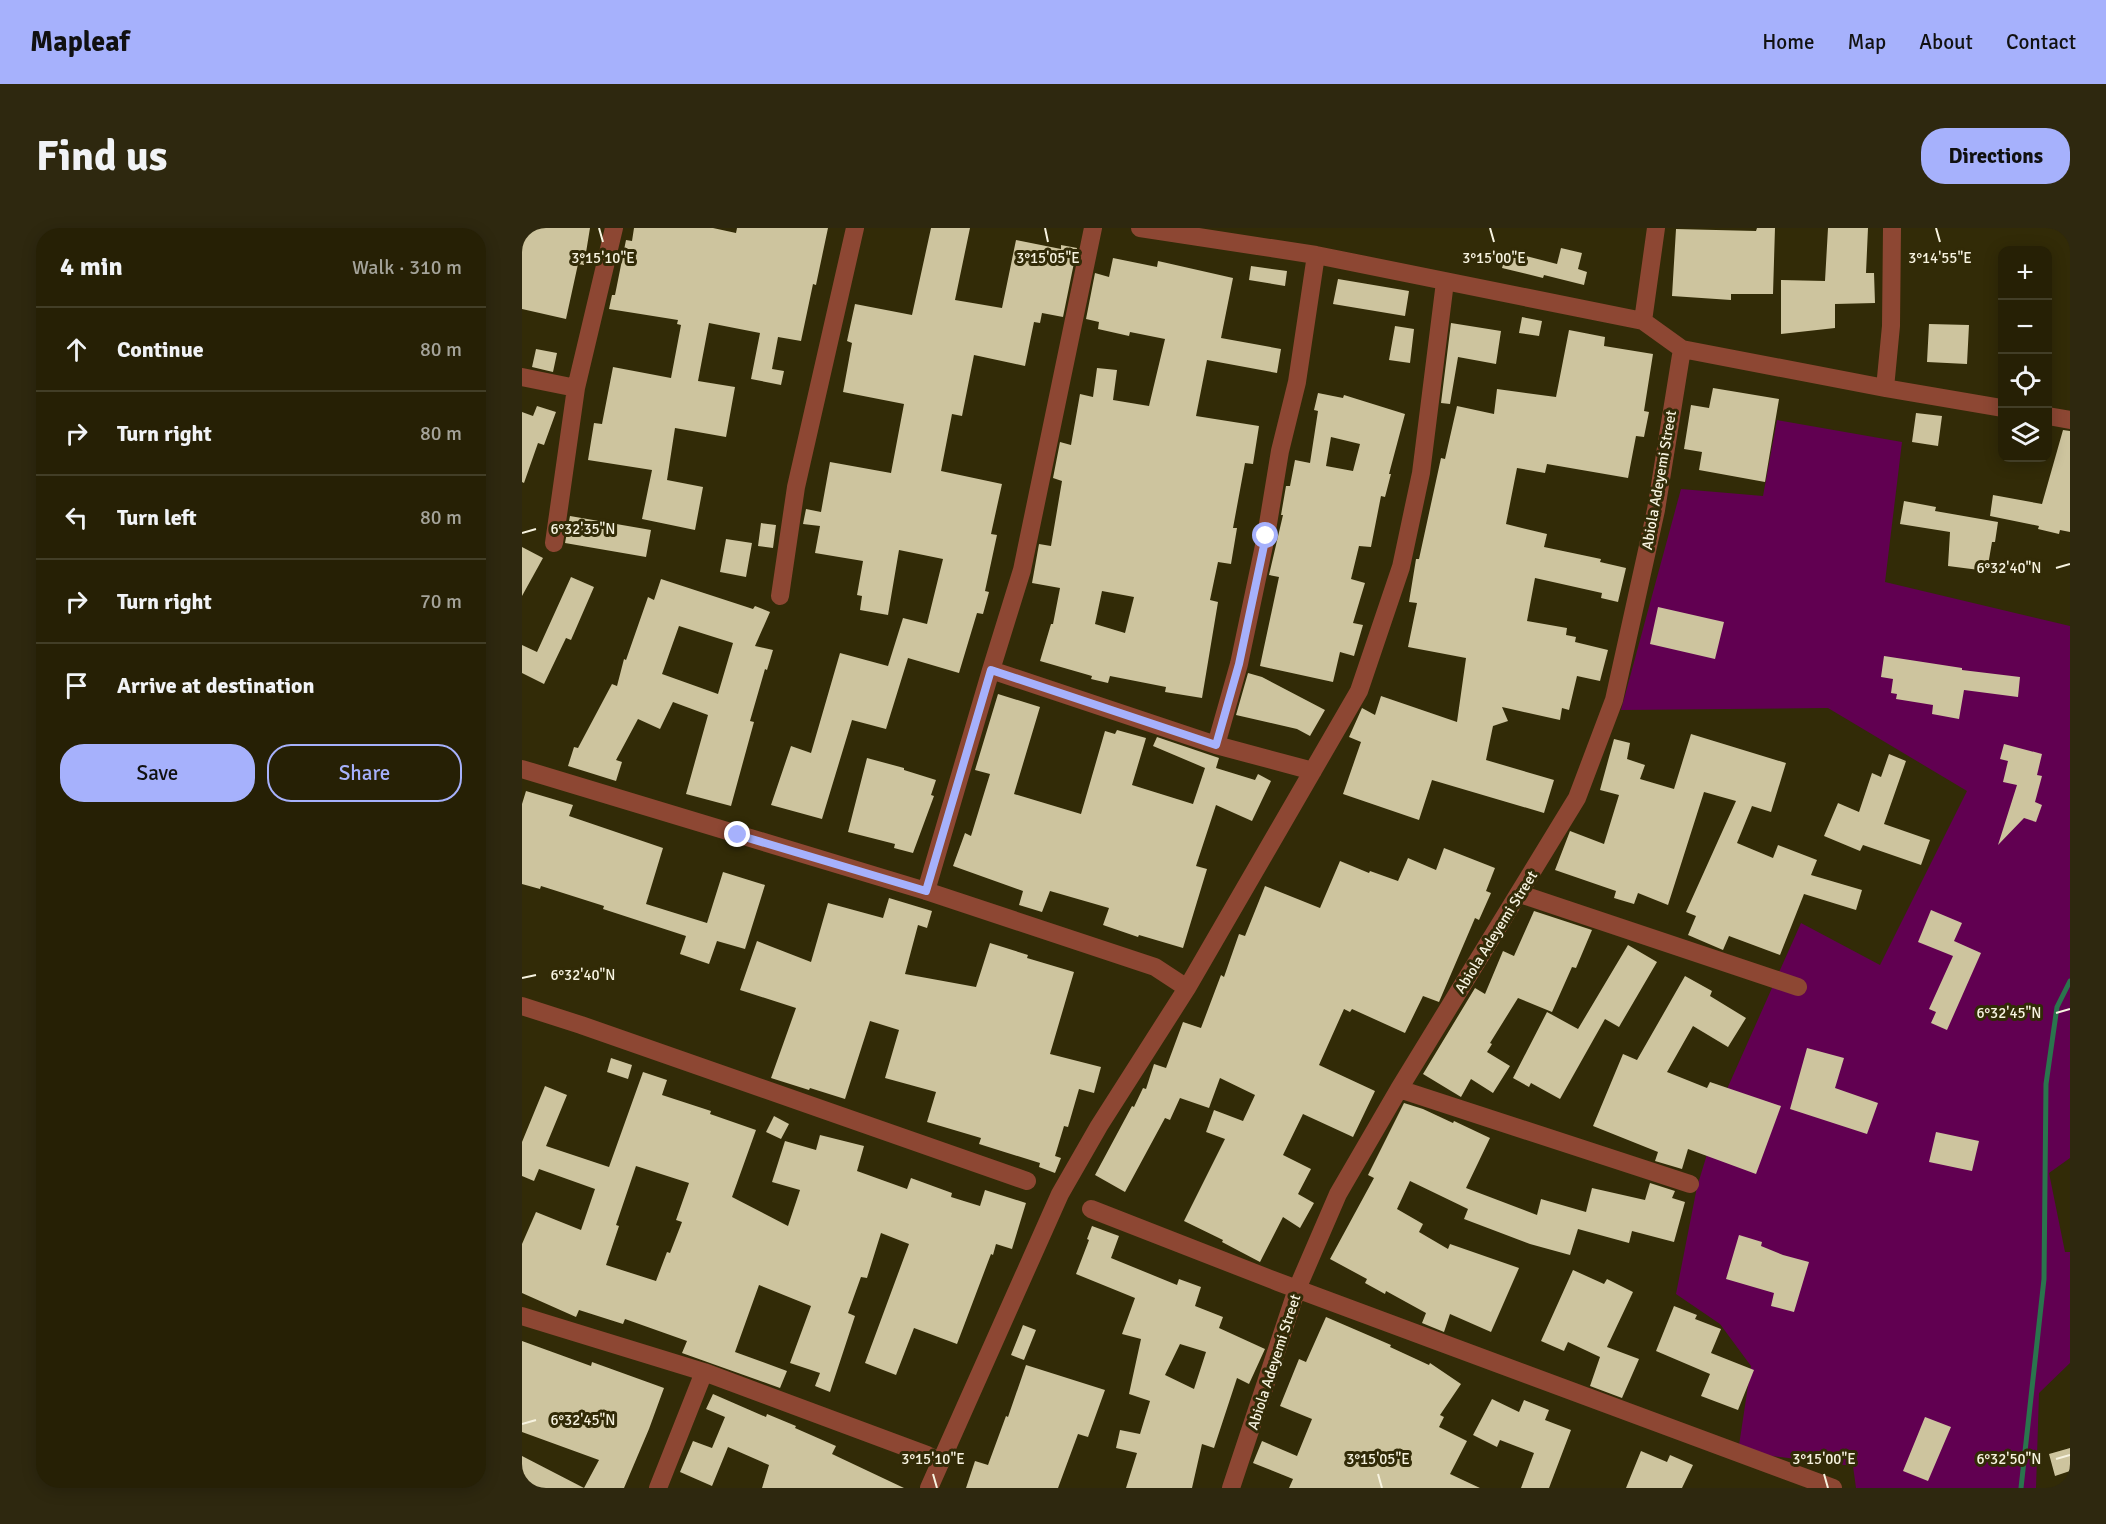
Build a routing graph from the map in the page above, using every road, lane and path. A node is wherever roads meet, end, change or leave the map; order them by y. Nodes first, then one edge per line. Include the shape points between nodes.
1 (615, 228) edge
2 (855, 228) edge
3 (1093, 228) edge
4 (1140, 228) edge
5 (1656, 228) edge
6 (1892, 228) edge
7 (1241, 235) edge
8 (1316, 255) junction
9 (1445, 282) junction
10 (1643, 321) junction
11 (1682, 348) junction
12 (522, 377) edge
13 (576, 388) junction
14 (1885, 388) junction
15 (1998, 407) edge
16 (2052, 417) edge
17 (2070, 420) edge
18 (554, 543) dead end
19 (780, 596) dead end
20 (991, 670) junction
21 (1216, 745) junction
22 (522, 768) edge
23 (1313, 771) junction
24 (926, 891) junction
25 (1520, 894) junction
26 (1798, 987) dead end
27 (1187, 988) junction
28 (522, 1006) edge
29 (1399, 1089) junction
30 (1027, 1181) dead end
31 (1690, 1184) dead end
32 (1091, 1209) dead end
33 (1297, 1289) junction
34 (522, 1316) edge
35 (704, 1372) junction
36 (941, 1462) junction
37 (658, 1488) edge
38 (929, 1488) edge
39 (1232, 1488) edge
40 (1833, 1488) edge

1 - 13 street
2 - 19 street via 796,487
3 - 20 street via 1022,570
4 - 7 street
5 - 10 street
6 - 14 street via 1892,326
7 - 8 street
8 - 9 street
8 - 21 street via 1297,382 1280,451 1266,536 1239,664
9 - 10 street
9 - 23 street via 1421,472 1401,567 1359,691
10 - 11 street
11 - 14 street
11 - 25 street, Abiola Adeyemi Street via 1656,510 1614,700 1577,798
12 - 13 street
13 - 18 street
14 - 15 street
16 - 17 street
20 - 21 street
20 - 24 street
21 - 23 street
22 - 24 street
23 - 27 street
24 - 27 street via 1155,967
25 - 26 street
25 - 29 street, Abiola Adeyemi Street
27 - 36 street via 1059,1194
28 - 30 street
29 - 31 street
29 - 33 street, Abiola Adeyemi Street via 1338,1194
32 - 33 street
33 - 39 street, Abiola Adeyemi Street
33 - 40 street
34 - 35 street
35 - 36 street
35 - 37 street
36 - 38 street

